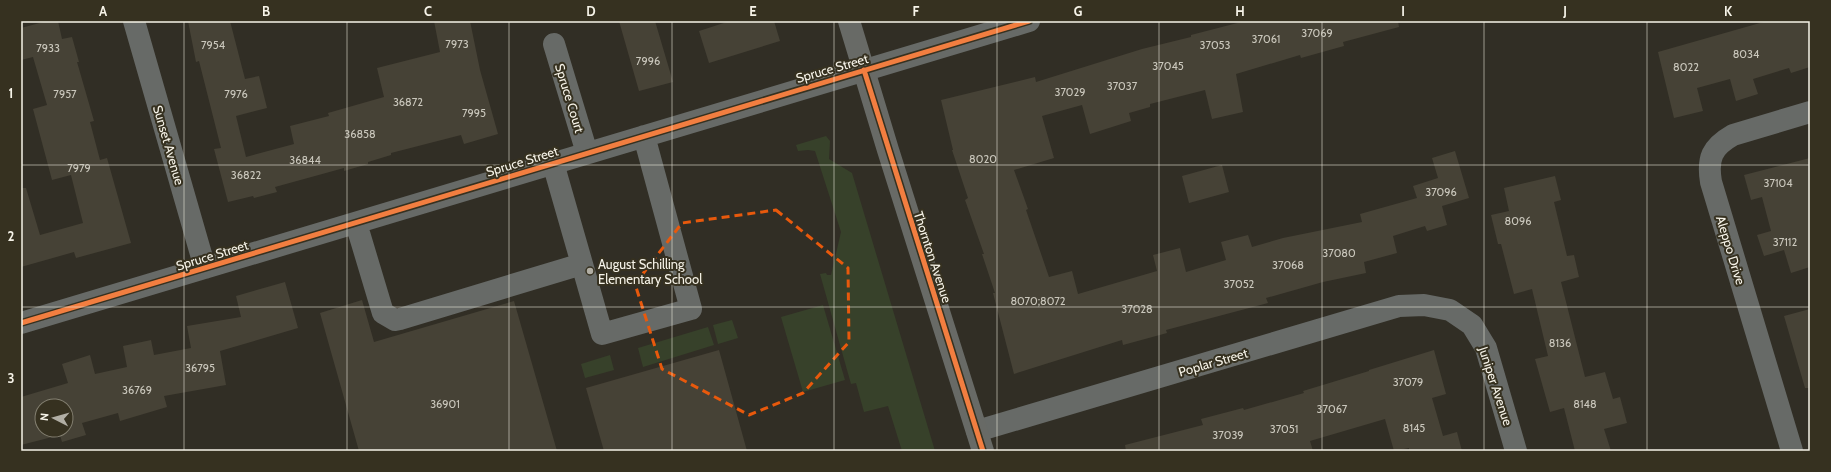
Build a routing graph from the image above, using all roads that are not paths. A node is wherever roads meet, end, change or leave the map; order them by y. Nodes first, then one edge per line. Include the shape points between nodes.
1 (134, 21) edge
2 (849, 21) edge
3 (1029, 21) edge
4 (554, 44) dead end
5 (864, 70) junction
6 (1810, 112) edge
7 (644, 136) junction
8 (587, 153) junction
9 (553, 163) junction
10 (356, 223) junction
11 (582, 264) junction
12 (205, 268) junction
13 (1450, 310) joint
14 (21, 323) edge
15 (980, 441) edge
16 (1516, 451) edge
17 (1792, 451) edge

1 - 12 street, Sunset Avenue
2 - 5 main road, Thornton Avenue
3 - 5 street, Spruce Street
4 - 8 street, Spruce Court
5 - 7 street, Spruce Street
5 - 15 main road, Thornton Avenue
6 - 17 street, Aleppo Drive via 1733,135 1721,142 1711,154 1709,170
7 - 8 street, Spruce Street
7 - 11 street via 691,309 602,334
8 - 9 street, Spruce Street
9 - 10 street, Spruce Street
9 - 11 street
10 - 11 street via 383,313 395,320
10 - 12 street, Spruce Street
12 - 14 street, Spruce Street
13 - 15 street, Poplar Street via 1424,305 1399,306
13 - 16 street, Juniper Avenue via 1472,325 1486,348

